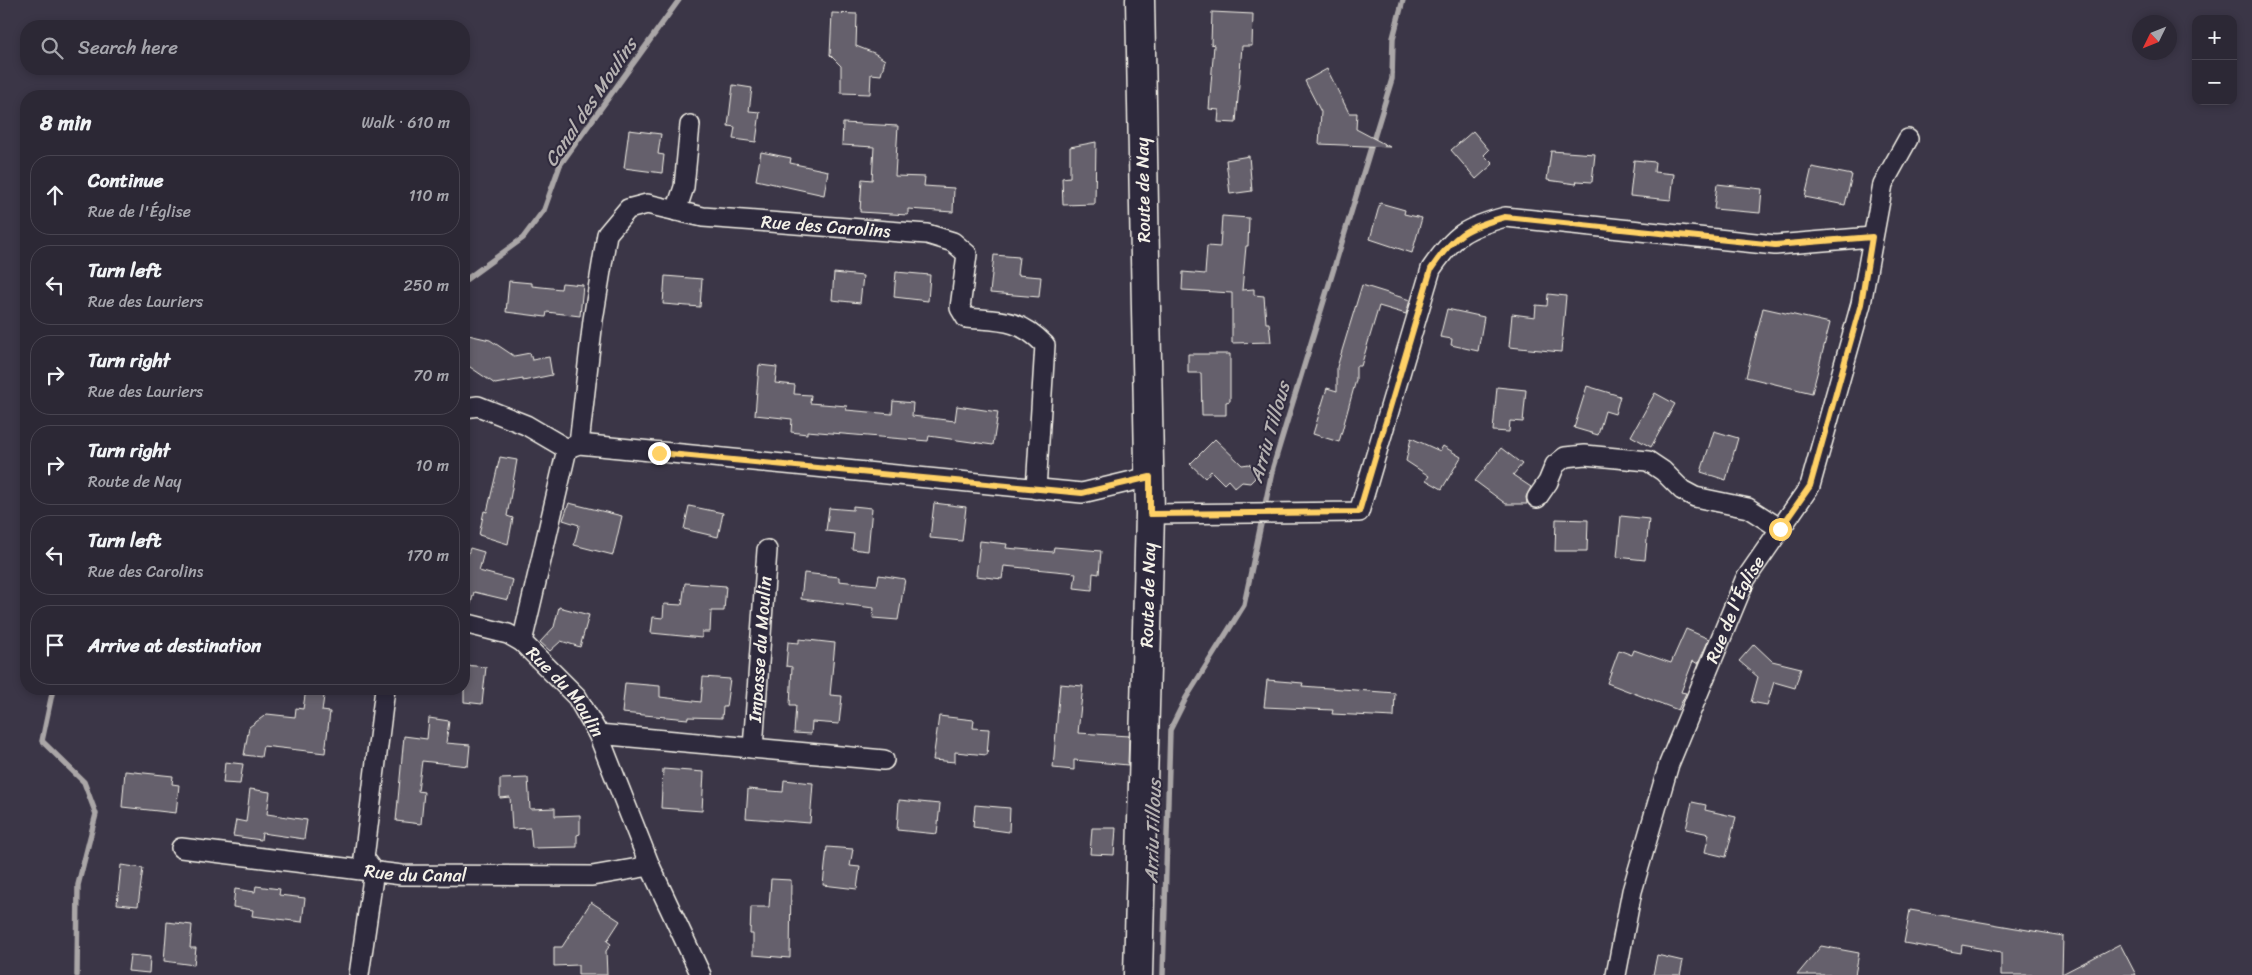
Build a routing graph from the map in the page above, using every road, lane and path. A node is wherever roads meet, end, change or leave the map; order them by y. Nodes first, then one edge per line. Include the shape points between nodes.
1 (1140, 0) edge
2 (690, 125) dead end
3 (1908, 139) dead end
4 (676, 211) junction
5 (1872, 237) junction
6 (470, 407) edge
7 (573, 447) junction
8 (1150, 477) junction
9 (1036, 489) junction
10 (1537, 498) dead end
11 (1150, 514) junction
12 (1780, 529) junction
13 (767, 550) dead end
14 (470, 625) edge
15 (522, 642) junction
16 (384, 695) edge
17 (598, 734) junction
18 (753, 748) junction
19 (884, 760) dead end
20 (181, 848) dead end
21 (650, 866) junction
22 (374, 872) junction
23 (359, 975) edge
24 (701, 975) edge
25 (1138, 975) edge
26 (1616, 975) edge

1 - 8 main road, Route de Nay
2 - 4 street via 684,187
3 - 5 street, Rue de l'Église via 1883,184
4 - 7 street, Rue des Carolins via 647,204 628,209 607,234
4 - 9 street, Rue des Carolins via 703,217 927,234 953,242 968,254 960,308 966,318 1012,322 1032,332 1044,346
5 - 11 street via 1775,245 1505,217 1475,226 1449,244 1431,269 1359,512
5 - 12 street, Rue de l'Église via 1861,304 1810,486
6 - 7 street via 486,409
7 - 9 street
7 - 15 street, Rue du Moulin
8 - 9 street via 1082,493
8 - 11 main road, Route de Nay
10 - 12 street via 1555,465 1565,457 1585,455 1648,461 1695,497 1748,508
11 - 25 main road, Route de Nay
12 - 26 street, Rue de l'Église via 1745,580 1669,764 1632,891
13 - 18 street, Impasse du Moulin
14 - 15 street via 508,634
15 - 17 street, Rue du Moulin via 577,697
16 - 22 street via 364,858
17 - 18 street, Impasse du Moulin
17 - 21 street, Rue du Moulin
18 - 19 street, Impasse du Moulin
20 - 22 street, Rue du Canal
21 - 22 street, Rue du Canal via 592,876
21 - 24 street, Rue du Moulin
22 - 23 street

